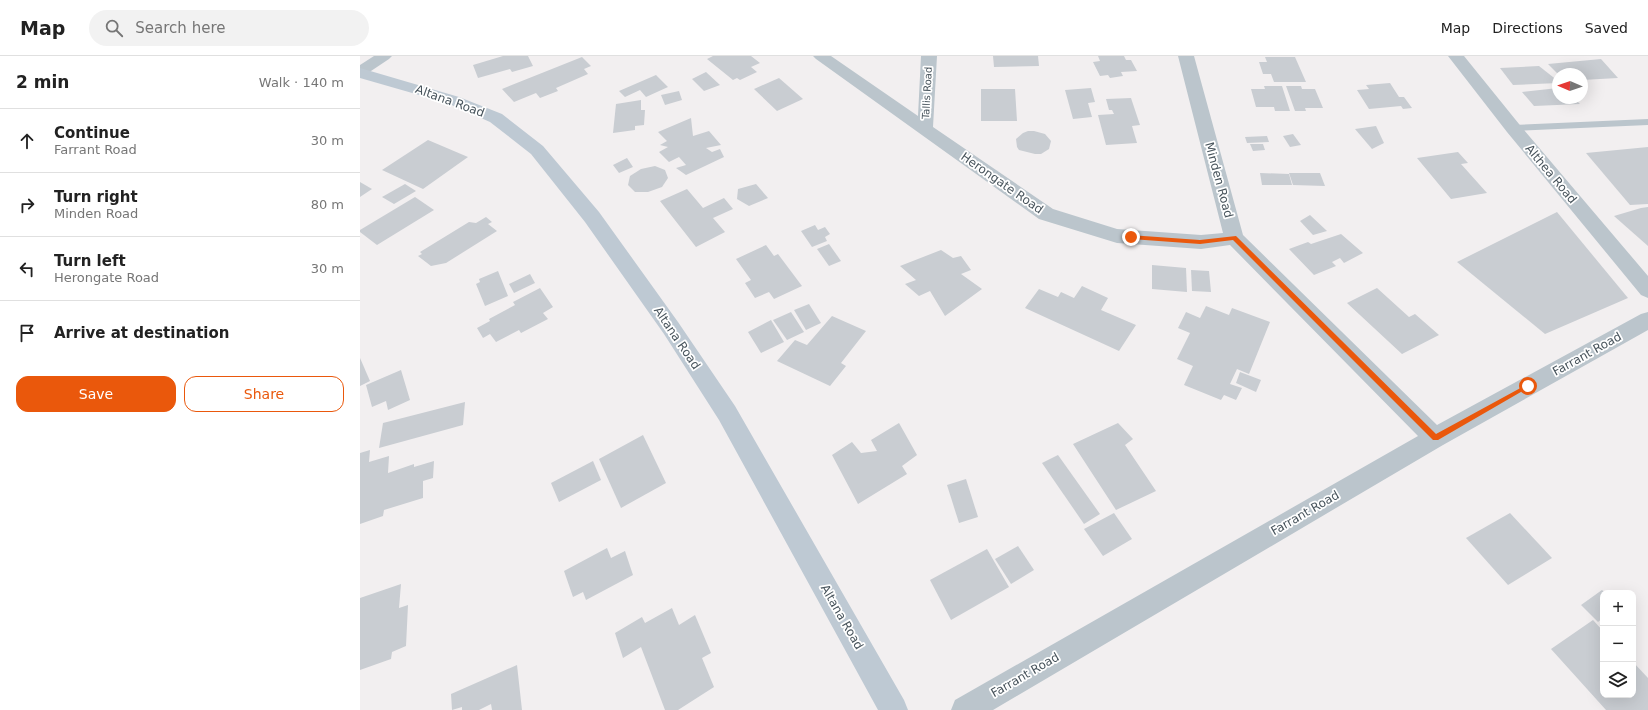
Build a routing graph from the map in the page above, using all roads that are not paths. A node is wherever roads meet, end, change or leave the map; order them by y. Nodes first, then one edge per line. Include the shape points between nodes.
1 (384, 56) edge
2 (821, 56) edge
3 (929, 56) edge
4 (1186, 56) edge
5 (1456, 56) edge
6 (360, 72) edge
7 (1648, 122) edge
8 (1513, 128) junction
9 (925, 129) junction
10 (1234, 238) junction
11 (1648, 290) edge
12 (1648, 320) edge
13 (1435, 438) junction
14 (894, 710) edge
15 (965, 710) edge

1 - 6 street
2 - 9 street, Herongate Road
3 - 9 street, Tallis Road
4 - 10 street, Minden Road
5 - 8 street, Althea Road
6 - 14 main road, Altana Road via 453,100 496,118 537,150 596,223 671,328 723,407
7 - 8 lane
8 - 11 street, Althea Road
9 - 10 street, Herongate Road via 1046,214 1117,236 1200,242
10 - 13 street
12 - 13 street, Farrant Road
13 - 15 street, Farrant Road

